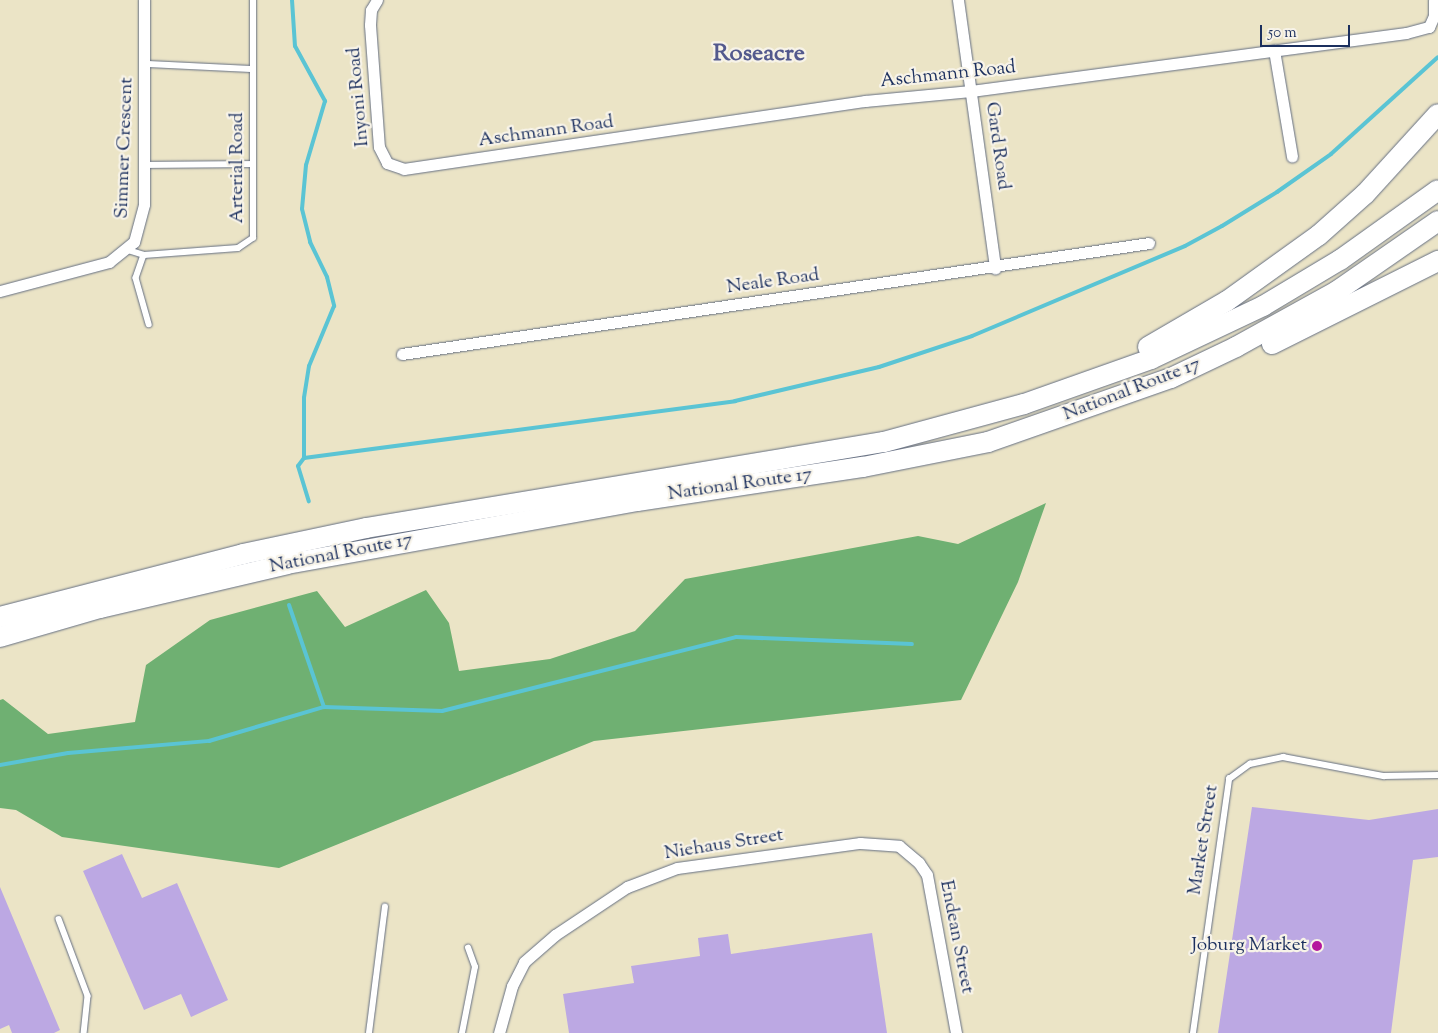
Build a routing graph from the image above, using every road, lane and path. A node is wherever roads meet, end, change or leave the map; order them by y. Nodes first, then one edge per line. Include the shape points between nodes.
1 (144, 0) edge
2 (253, 0) edge
3 (377, 0) edge
4 (958, 0) edge
5 (1434, 0) edge
6 (1274, 50) junction
7 (146, 64) junction
8 (253, 69) junction
9 (971, 91) junction
10 (1438, 114) edge
11 (1292, 156) dead end
12 (253, 164) junction
13 (144, 165) junction
14 (442, 165) joint
15 (1438, 190) edge
16 (1438, 221) edge
17 (1149, 243) dead end
18 (128, 250) junction
19 (144, 254) junction
20 (1438, 261) edge
21 (995, 268) junction
22 (0, 291) edge
23 (150, 324) dead end
24 (402, 354) dead end
25 (1074, 388) junction
26 (988, 442) junction
27 (0, 617) edge
28 (0, 637) edge
29 (1438, 775) edge
30 (910, 854) joint
31 (384, 907) dead end
32 (59, 918) dead end
33 (468, 948) dead end
34 (84, 1033) edge
35 (369, 1033) edge
36 (462, 1033) edge
37 (499, 1033) edge
38 (956, 1033) edge
39 (1193, 1033) edge

1 - 7 street, Simmer Crescent
2 - 8 lane, Arterial Road
3 - 14 street, Inyoni Road via 371,10 370,25 383,157 396,169
4 - 9 street, Gard Road
5 - 6 street, Aschmann Road via 1433,22 1421,30
6 - 9 street, Aschmann Road
6 - 11 street
7 - 8 lane
7 - 13 street, Simmer Crescent
8 - 12 lane, Arterial Road
9 - 14 street, Aschmann Road via 865,101
9 - 21 street, Gard Road
10 - 25 highway via 1365,194 1280,265 1180,330
12 - 13 lane
12 - 19 lane, Arterial Road via 253,238 238,248
13 - 18 street, Simmer Crescent via 142,217
15 - 25 highway via 1356,249 1264,306 1178,348
16 - 26 highway, National Route 17 via 1337,291 1236,347 1171,378
17 - 21 street, Neale Road
18 - 19 lane, Arterial Road
18 - 22 street via 94,267
19 - 23 lane via 136,278
20 - 26 highway via 1154,398 1035,435
21 - 24 street, Neale Road
25 - 27 highway via 960,423 884,442 366,528 243,554
26 - 28 highway, National Route 17 via 863,467 637,501 287,564 100,608
29 - 39 lane, Market Street via 1384,776 1283,757 1250,764 1229,779
30 - 37 street, Niehaus Street via 898,846 860,843 677,868 644,879 555,935 524,962 512,986
30 - 38 street, Endean Street via 927,875 932,891
31 - 35 lane
32 - 34 lane via 88,996
33 - 36 lane via 476,967

